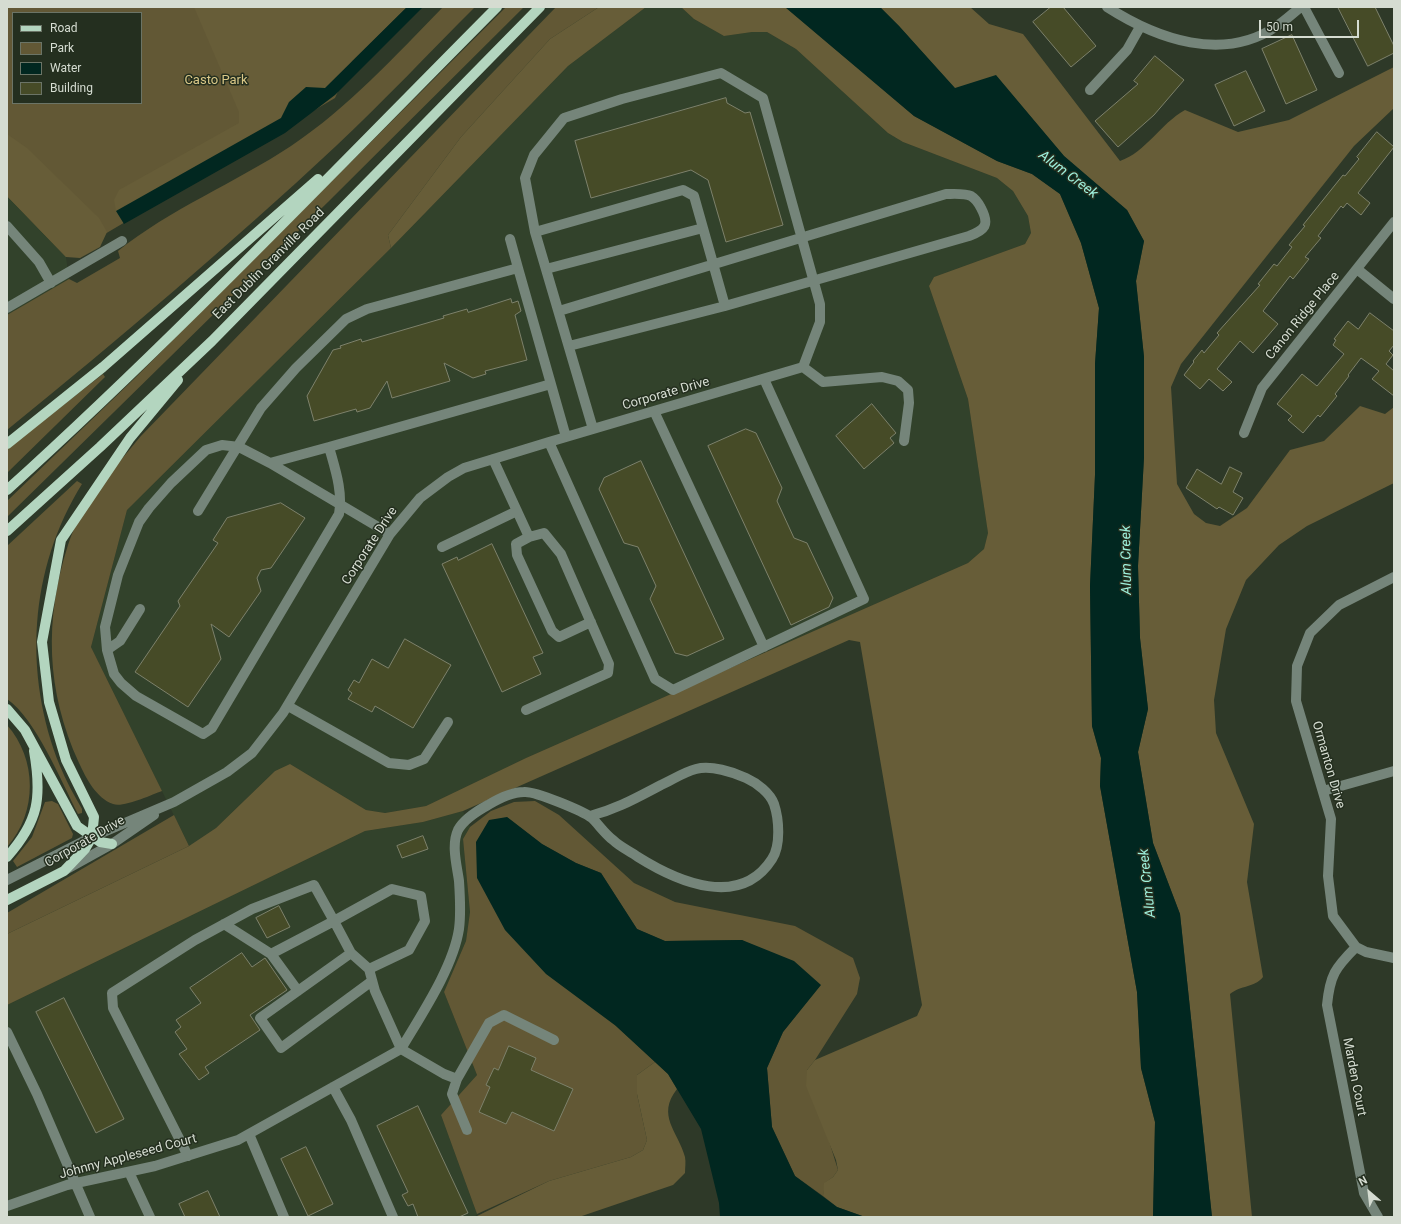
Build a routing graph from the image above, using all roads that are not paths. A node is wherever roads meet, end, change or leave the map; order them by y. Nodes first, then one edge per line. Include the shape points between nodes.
1 (497, 7) edge
2 (540, 7) edge
3 (1107, 7) edge
4 (1301, 7) edge
5 (1304, 7) edge
6 (1140, 27) junction
7 (1339, 73) dead end
8 (1090, 90) dead end
9 (383, 122) junction
10 (1394, 222) edge
11 (7, 226) edge
12 (703, 228) junction
13 (535, 232) junction
14 (801, 237) junction
15 (510, 239) dead end
16 (122, 241) dead end
17 (714, 266) junction
18 (518, 268) junction
19 (546, 269) junction
20 (1357, 269) junction
21 (813, 280) junction
22 (51, 283) junction
23 (1394, 299) edge
24 (725, 306) junction
25 (7, 308) edge
26 (559, 311) junction
27 (212, 341) junction
28 (569, 346) junction
29 (803, 367) junction
30 (764, 379) junction
31 (551, 384) junction
32 (654, 411) junction
33 (593, 429) junction
34 (1244, 433) dead end
35 (566, 437) junction
36 (904, 441) dead end
37 (549, 442) junction
38 (7, 444) edge
39 (238, 447) junction
40 (329, 447) junction
41 (493, 459) junction
42 (270, 463) junction
43 (7, 490) edge
44 (341, 504) junction
45 (517, 510) junction
46 (198, 511) dead end
47 (7, 531) edge
48 (390, 534) junction
49 (529, 537) junction
50 (442, 547) dead end
51 (1394, 577) edge
52 (140, 609) dead end
53 (591, 622) junction
54 (764, 647) junction
55 (107, 650) junction
56 (288, 706) junction
57 (7, 709) edge
58 (526, 710) dead end
59 (448, 722) dead end
60 (33, 743) junction
61 (1394, 771) edge
62 (1323, 791) junction
63 (174, 802) junction
64 (590, 816) junction
65 (92, 837) junction
66 (112, 844) junction
67 (7, 857) edge
68 (64, 871) junction
69 (7, 880) edge
70 (7, 900) edge
71 (334, 921) junction
72 (224, 924) junction
73 (1356, 948) junction
74 (351, 953) junction
75 (271, 954) junction
76 (1394, 958) edge
77 (369, 969) junction
78 (372, 981) junction
79 (298, 991) junction
80 (7, 1032) edge
81 (554, 1040) dead end
82 (401, 1049) junction
83 (457, 1079) junction
84 (333, 1087) junction
85 (467, 1130) dead end
86 (249, 1134) junction
87 (188, 1156) junction
88 (129, 1172) junction
89 (75, 1184) junction
90 (7, 1206) edge
91 (90, 1217) edge
92 (150, 1217) edge
93 (284, 1217) edge
94 (392, 1217) edge
95 (1378, 1217) edge

1 - 9 main road, East Dublin Granville Road
2 - 27 main road, East Dublin Granville Road
3 - 6 street
4 - 6 street via 1277,27 1250,40 1226,44 1202,46 1175,40
5 - 7 street
6 - 8 street via 1127,50
9 - 38 main road via 103,367
9 - 43 main road, East Dublin Granville Road via 79,425
10 - 20 street, Canon Ridge Place
11 - 22 street via 39,262
12 - 13 street via 694,196 683,190
12 - 17 street
12 - 19 street
13 - 14 street via 525,178 534,155 564,118 622,99 721,73 763,98
13 - 19 street
14 - 17 street
14 - 21 street
14 - 21 street via 946,194 970,196 977,201 986,216 986,225 981,231 969,236
15 - 18 street
16 - 22 street
17 - 24 street
17 - 26 street
18 - 31 street
18 - 39 street via 367,309 346,319 296,368 261,408
19 - 26 street
20 - 23 street
20 - 34 street, Canon Ridge Place via 1262,388
21 - 24 street
21 - 29 street via 820,304 820,322
22 - 25 street
24 - 28 street
26 - 28 street
27 - 47 main road, East Dublin Granville Road
27 - 65 main road via 130,438 61,540 42,642 49,702 66,760 94,817
28 - 33 street
29 - 30 street, Corporate Drive
29 - 36 street via 823,382 882,377 898,381 908,390 909,403
30 - 32 street, Corporate Drive
30 - 54 street via 864,599
31 - 35 street
31 - 40 street
32 - 33 street, Corporate Drive
32 - 54 street
33 - 35 street, Corporate Drive
35 - 37 street, Corporate Drive
37 - 41 street, Corporate Drive
37 - 54 street via 655,679 674,690
39 - 42 street
39 - 46 street
39 - 55 street via 222,445 206,450 171,483 139,522 112,597 105,627
40 - 42 street
40 - 44 street via 338,476
41 - 45 street
41 - 48 street, Corporate Drive via 464,468 437,484 420,498
42 - 44 street
44 - 48 street
44 - 55 street via 339,514 212,728 203,734 128,690 114,674
45 - 49 street
45 - 50 street
48 - 56 street, Corporate Drive
49 - 53 street via 544,532 561,554
49 - 53 street via 516,544 517,556 552,631 559,637
51 - 62 street, Ormanton Drive via 1339,604 1310,633 1297,666 1296,701
52 - 55 street via 120,641
53 - 58 street via 609,664 608,673
56 - 59 street via 389,763 409,765 424,759
56 - 63 street, Corporate Drive via 252,753 227,772
57 - 60 main road
60 - 65 main road via 77,826
60 - 67 main road via 39,790 37,805 32,822 23,838
61 - 62 street
62 - 73 street, Ormanton Drive via 1331,819 1328,876 1333,916
63 - 65 street, Corporate Drive
63 - 66 street, Corporate Drive
64 - 64 street via 613,841 671,876 702,886 720,888 754,879 774,856 778,840 778,822 773,802 757,783 718,770 698,768 684,773 615,809
64 - 82 street via 537,793 524,792 498,799 463,824 455,840 459,928 452,956
65 - 66 main road via 103,843
65 - 68 main road via 85,849
65 - 69 street, Corporate Drive
66 - 68 street, Corporate Drive
68 - 70 main road, Corporate Drive
71 - 72 street via 314,885 252,909
71 - 74 street
71 - 75 street
71 - 77 street via 392,889 421,896 425,921 409,950
72 - 75 street
72 - 87 street via 112,993 113,1008
73 - 76 street
73 - 95 street, Marden Court via 1339,964 1329,983 1327,1005 1364,1192
74 - 77 street
74 - 79 street
75 - 79 street
77 - 78 street
78 - 79 street via 281,1048 260,1018
78 - 82 street
80 - 89 street via 37,1094
81 - 83 street via 504,1015 489,1023
82 - 83 street
82 - 84 street, Johnny Appleseed Court
83 - 85 street via 452,1094
84 - 86 street, Johnny Appleseed Court
84 - 94 street via 351,1120
86 - 87 street, Johnny Appleseed Court
86 - 93 street
87 - 88 street, Johnny Appleseed Court
88 - 89 street, Johnny Appleseed Court
88 - 92 street
89 - 90 street, Johnny Appleseed Court
89 - 91 street

